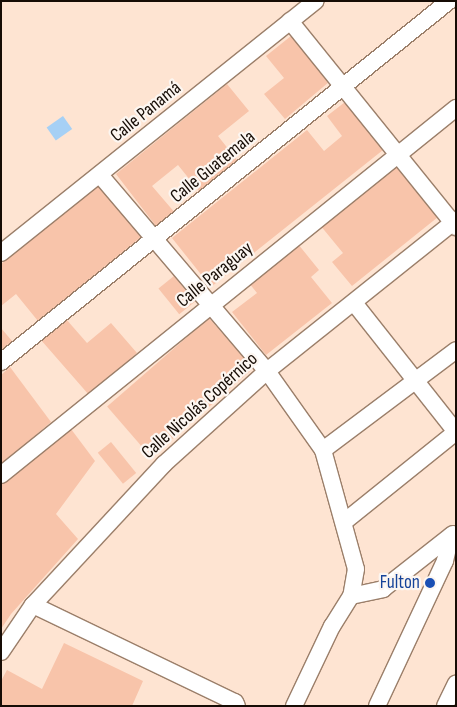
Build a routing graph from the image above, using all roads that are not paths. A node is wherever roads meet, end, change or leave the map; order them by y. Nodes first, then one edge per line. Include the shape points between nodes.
1 (316, 1) edge
2 (449, 1) edge
3 (290, 21) junction
4 (344, 87) junction
5 (456, 108) edge
6 (398, 154) junction
7 (100, 175) junction
8 (455, 223) edge
9 (155, 239) junction
10 (1, 253) edge
11 (211, 304) junction
12 (355, 304) junction
13 (456, 350) edge
14 (1, 362) edge
15 (268, 371) junction
16 (417, 381) junction
17 (456, 432) edge
18 (323, 450) junction
19 (1, 475) edge
20 (344, 522) junction
21 (453, 534) edge
22 (351, 596) junction
23 (34, 605) junction
24 (1, 652) edge
25 (456, 683) edge
26 (237, 706) edge
27 (294, 706) edge
28 (377, 706) edge
29 (445, 706) edge

1 - 3 street, Calle Panamá
2 - 4 street, Calle Guatemala
3 - 4 street
3 - 7 street, Calle Panamá
4 - 6 street
4 - 9 street, Calle Guatemala
5 - 6 street, Calle Paraguay
6 - 8 street
6 - 11 street, Calle Paraguay
7 - 9 street
7 - 10 street, Calle Panamá
8 - 12 street, Calle Nicolás Copérnico
9 - 11 street
9 - 14 street, Calle Guatemala
11 - 15 street
11 - 19 street, Calle Paraguay
12 - 15 street, Calle Nicolás Copérnico
12 - 16 street
13 - 16 street
15 - 18 street
15 - 23 street, Calle Nicolás Copérnico via 164,464
16 - 17 street
16 - 18 street
17 - 20 street
18 - 20 street
20 - 22 street via 356,569
21 - 22 street via 383,589
21 - 28 street via 445,561
22 - 27 street via 332,626
23 - 24 street, Calle Nicolás Copérnico
23 - 26 street via 235,702
25 - 29 street

